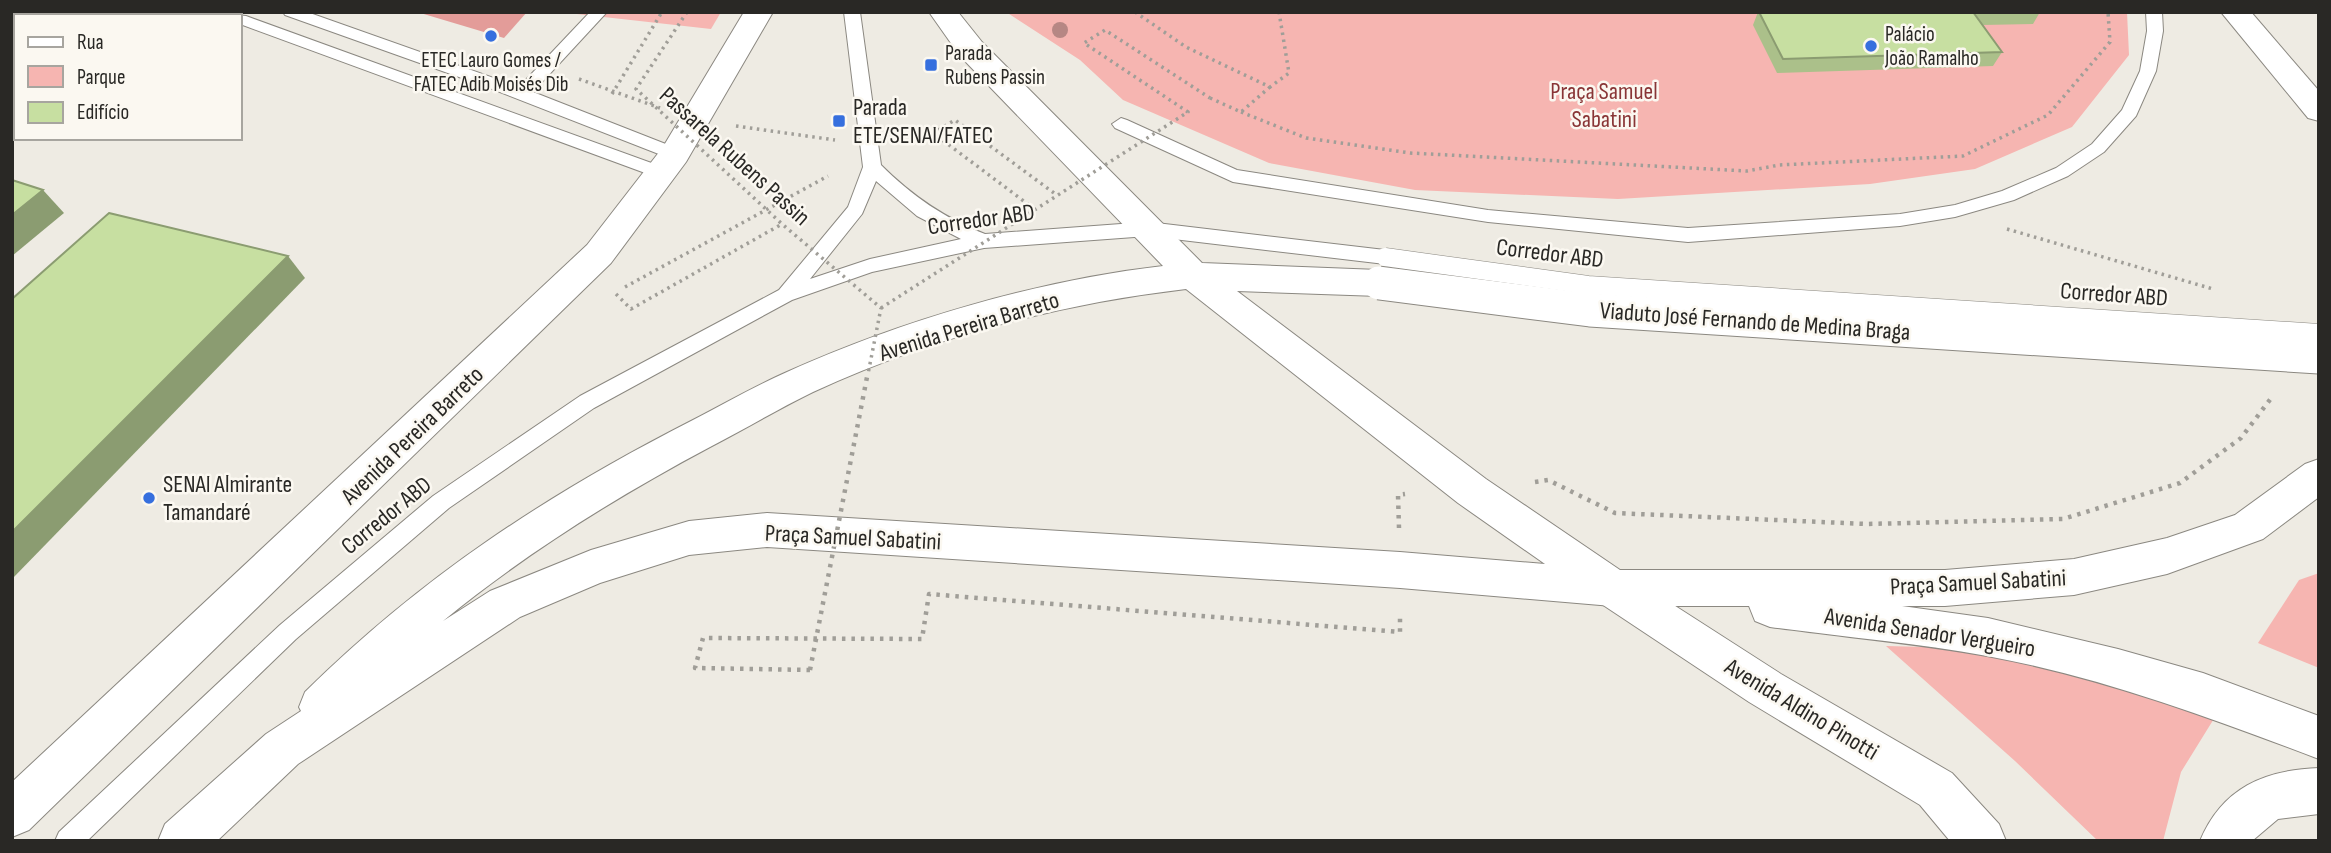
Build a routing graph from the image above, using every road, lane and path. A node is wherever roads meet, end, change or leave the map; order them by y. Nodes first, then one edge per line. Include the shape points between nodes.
1 (291, 12) edge
2 (599, 12) edge
3 (662, 12) edge
4 (687, 12) edge
5 (759, 12) edge
6 (852, 12) edge
7 (943, 12) edge
8 (1135, 12) edge
9 (1279, 12) edge
10 (2108, 12) edge
11 (2154, 12) edge
12 (2235, 12) edge
13 (242, 20) edge
14 (1270, 88) junction
15 (523, 94) junction
16 (612, 94) dead end
17 (2319, 111) edge
18 (1241, 113) junction
19 (1121, 124) dead end
20 (668, 164) junction
21 (872, 167) junction
22 (828, 176) dead end
23 (1057, 195) junction
24 (1030, 206) dead end
25 (1955, 211) junction
26 (782, 224) junction
27 (1149, 229) junction
28 (984, 241) junction
29 (1382, 270) junction
30 (1193, 276) junction
31 (2214, 289) dead end
32 (785, 295) junction
33 (881, 308) junction
34 (2319, 334) edge
35 (2319, 357) edge
36 (2319, 475) edge
37 (1612, 588) junction
38 (800, 639) dead end
39 (2319, 738) edge
40 (282, 749) junction
41 (2319, 791) edge
42 (12, 814) edge
43 (68, 841) edge
44 (182, 841) edge
45 (1982, 841) edge
46 (2224, 841) edge

1 - 15 lane
2 - 15 lane
3 - 16 path, bridge
4 - 26 path, Passarela Rubens Passin, bridge via 636,89
5 - 20 main road, Avenida Pereira Barreto
6 - 21 lane, Corredor ABD
7 - 27 main road via 971,49
8 - 14 path via 1186,47
9 - 14 path via 1289,73
10 - 18 path via 2109,42 2048,115 1963,156 1779,165 1746,171 1410,153 1306,138
11 - 25 lane via 2148,71 2130,112 2098,148 2026,188
12 - 17 main road
13 - 20 lane
14 - 18 path
15 - 20 lane
18 - 23 path, bridge via 1105,30 1084,43 1188,112
19 - 25 lane via 1233,176 1489,216 1688,235 1900,220
20 - 42 main road, Avenida Pereira Barreto via 599,254 552,301
21 - 28 lane via 901,196 939,223
21 - 32 lane, Corredor ABD via 856,209
22 - 26 path via 615,293 631,309
23 - 24 path via 955,120 933,133
23 - 33 path, bridge
25 - 31 path
26 - 33 path, Passarela Rubens Passin, bridge
27 - 28 lane, Corredor ABD
27 - 29 lane, Corredor ABD
27 - 30 main road
28 - 32 lane, Corredor ABD via 870,266
29 - 30 main road, Viaduto José Fernando de Medina Braga
29 - 34 lane, Corredor ABD, bridge
29 - 35 main road, Viaduto José Fernando de Medina Braga, bridge via 1590,310
30 - 37 main road via 1472,491
30 - 40 main road, Avenida Pereira Barreto via 1124,284 1005,310 894,346 811,377 634,467 443,593 357,668
32 - 43 lane, Corredor ABD via 587,402 441,502 288,632
33 - 38 path, bridge via 810,670 695,668 703,638
36 - 37 main road, Praça Samuel Sabatini via 2249,527 2167,556 2074,577 1945,588
37 - 39 main road, Avenida Senador Vergueiro via 1988,637 2203,694
37 - 40 main road, Praça Samuel Sabatini via 767,530 689,538 591,568 505,604
37 - 45 main road, Avenida Aldino Pinotti via 1765,688 1936,789
40 - 44 main road, Praça Samuel Sabatini
41 - 46 main road via 2298,791 2257,802 2232,826

